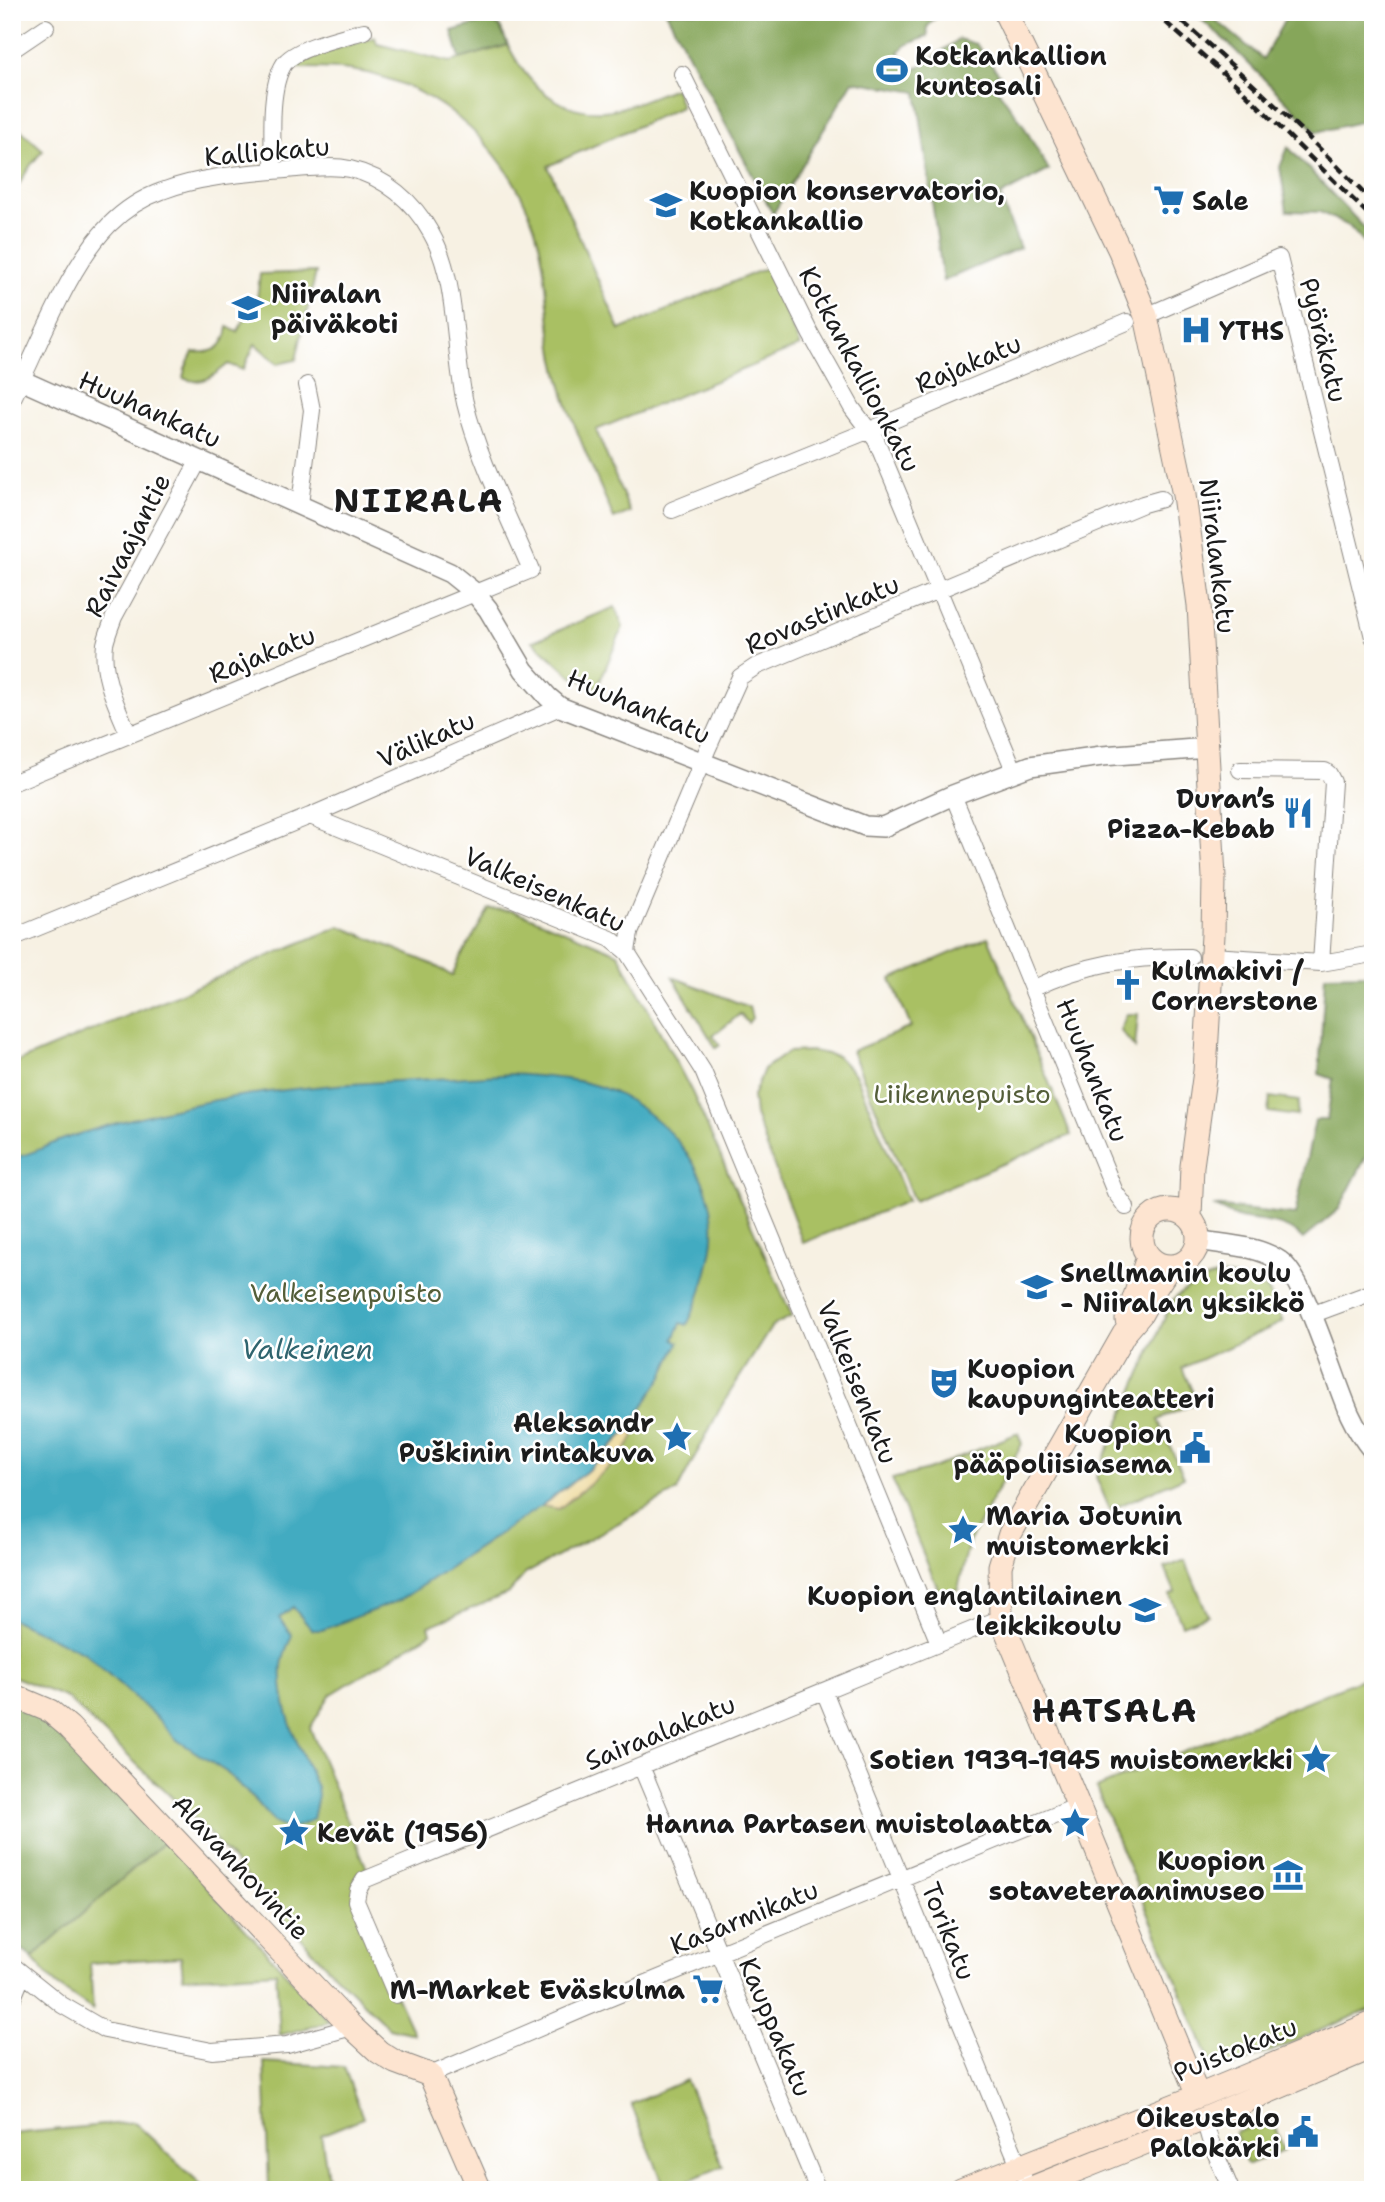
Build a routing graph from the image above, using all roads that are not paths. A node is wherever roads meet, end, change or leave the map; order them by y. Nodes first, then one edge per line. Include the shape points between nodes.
1 (1005, 12) edge
2 (46, 27) dead end
3 (363, 31) dead end
4 (12, 50) edge
5 (682, 74) dead end
6 (273, 171) junction
7 (1279, 258) joint
8 (1136, 319) junction
9 (17, 378) edge
10 (307, 385) dead end
11 (12, 400) edge
12 (870, 430) junction
13 (199, 460) junction
14 (1161, 499) dead end
15 (300, 505) junction
16 (672, 510) dead end
17 (531, 570) joint
18 (939, 591) junction
19 (475, 593) junction
20 (1373, 638) edge
21 (560, 707) junction
22 (129, 735) junction
23 (1208, 747) junction
24 (702, 762) junction
25 (1014, 770) junction
26 (1240, 770) dead end
27 (12, 783) edge
28 (953, 795) junction
29 (310, 816) junction
30 (12, 938) edge
31 (627, 952) junction
32 (1373, 954) edge
33 (1201, 957) junction
34 (1321, 963) junction
35 (1032, 989) junction
36 (1195, 1141) junction
37 (1126, 1208) dead end
38 (1165, 1210) junction
39 (1190, 1217) junction
40 (1197, 1240) junction
41 (1148, 1256) junction
42 (1170, 1266) junction
43 (1373, 1292) edge
44 (1311, 1315) junction
45 (1124, 1334) junction
46 (1373, 1451) edge
47 (1001, 1618) junction
48 (939, 1643) junction
49 (824, 1691) junction
50 (12, 1695) edge
51 (641, 1766) junction
52 (1078, 1806) junction
53 (901, 1879) junction
54 (719, 1954) junction
55 (18, 1970) edge
56 (396, 1996) dead end
57 (12, 2000) edge
58 (1373, 2023) edge
59 (352, 2027) junction
60 (1373, 2047) edge
61 (430, 2076) junction
62 (1198, 2096) junction
63 (1204, 2119) junction
64 (1019, 2166) junction
65 (1028, 2189) edge
66 (480, 2190) edge
67 (818, 2190) edge
68 (961, 2190) edge
69 (1231, 2190) edge

1 - 8 main road, Niiralankatu via 1120,251
2 - 4 street
3 - 6 street via 306,48 285,63 276,86
5 - 12 street, Kotkankallionkatu via 816,344 852,408
6 - 9 street, Kalliokatu via 164,190 111,222 82,259
6 - 17 street, Kalliokatu via 331,167 364,173 402,196 423,220 440,251 447,277 465,403
7 - 8 street, Rajakatu
7 - 20 street, Pyöräkatu
8 - 12 street, Rajakatu
8 - 23 main road, Niiralankatu via 1177,459 1199,605
9 - 11 street, Kalliokatu
9 - 13 street, Huuhankatu
10 - 15 street via 312,410
12 - 16 street, Rajakatu
12 - 18 street, Kotkankallionkatu
13 - 15 street, Huuhankatu
13 - 22 street, Raivaajantie via 114,617 106,642 110,690
14 - 18 street, Rovastinkatu
15 - 19 street, Huuhankatu via 442,569
17 - 19 street, Rajakatu
18 - 24 street, Rovastinkatu via 740,677
18 - 25 street, Kotkankallionkatu
19 - 21 street, Huuhankatu via 524,670
19 - 22 street, Rajakatu
21 - 24 street, Huuhankatu
21 - 29 street, Välikatu
22 - 27 street, Rajakatu
23 - 25 street via 1075,759
23 - 33 main road, Niiralankatu via 1214,877
24 - 28 street, Huuhankatu via 875,828
24 - 31 street, Rovastinkatu via 630,933
25 - 28 street
26 - 34 street via 1329,774
28 - 35 street, Huuhankatu
29 - 30 street
29 - 31 street, Valkeisenkatu via 611,939
31 - 48 street, Valkeisenkatu via 703,1072
32 - 34 street
33 - 34 street
33 - 35 street via 1106,962
33 - 36 main road, Niiralankatu via 1205,1071
35 - 37 street, Huuhankatu via 1115,1192
36 - 38 main road, Niiralankatu
36 - 39 main road, Niiralankatu
38 - 39 main road
38 - 41 main road via 1144,1228
39 - 40 main road
40 - 42 main road via 1186,1261
40 - 44 street via 1258,1251 1282,1262 1299,1285
41 - 42 main road
41 - 45 main road
42 - 45 main road via 1142,1314
43 - 44 street
44 - 46 street via 1349,1415
45 - 47 main road via 1010,1534 1000,1566
47 - 48 street, Sairaalakatu
47 - 52 main road
48 - 49 street, Sairaalakatu
49 - 51 street, Sairaalakatu
49 - 53 street, Torikatu
50 - 59 main road, Alavanhovintie via 50,1711 69,1727
51 - 54 street, Kauppakatu
51 - 56 street, Sairaalakatu via 364,1880 356,1896 358,1907
52 - 53 street, Kasarmikatu
52 - 62 main road
53 - 54 street, Kasarmikatu
53 - 64 street, Torikatu
54 - 61 street, Kasarmikatu
54 - 67 street, Kauppakatu
55 - 57 street
55 - 59 street via 62,2005 105,2030 212,2051 287,2045
58 - 62 main road, Puistokatu
59 - 61 main road, Alavanhovintie via 395,2063
60 - 63 main road, Puistokatu
61 - 66 main road
62 - 63 street
62 - 64 main road, Puistokatu
63 - 65 main road, Puistokatu
63 - 69 street
64 - 65 street, Torikatu
64 - 68 main road, Puistokatu

